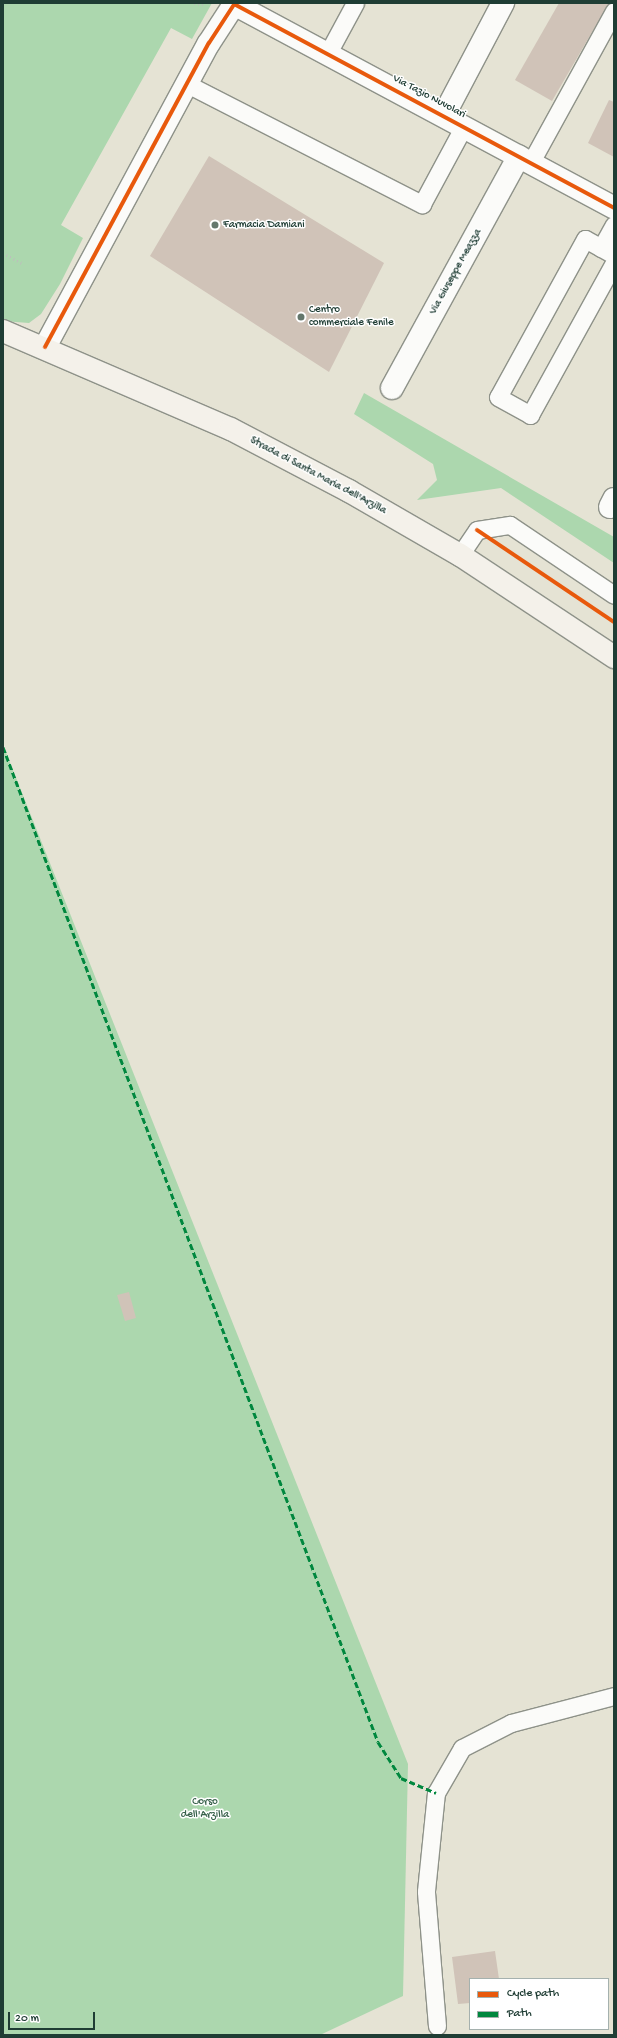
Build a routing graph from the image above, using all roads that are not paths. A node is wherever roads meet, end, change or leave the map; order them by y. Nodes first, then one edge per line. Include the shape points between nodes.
1 (235, 3) edge
2 (355, 3) edge
3 (503, 3) edge
4 (614, 11) edge
5 (610, 29) edge
6 (328, 52) junction
7 (189, 85) junction
8 (444, 115) junction
9 (464, 126) junction
10 (525, 159) junction
11 (614, 208) edge
12 (614, 225) edge
13 (607, 251) edge
14 (614, 263) edge
15 (3, 331) edge
16 (45, 347) junction
17 (392, 388) dead end
18 (460, 555) junction
19 (614, 595) edge
20 (614, 657) edge
21 (614, 1696) edge
22 (437, 2026) dead end

1 - 6 street, Via Tazio Nuvolari
1 - 7 street
2 - 6 lane
3 - 8 street
4 - 5 lane
5 - 10 lane
6 - 8 street, Via Tazio Nuvolari
7 - 9 lane via 422,204
7 - 16 street
8 - 9 street, Via Tazio Nuvolari
9 - 10 street, Via Tazio Nuvolari
10 - 11 street, Via Tazio Nuvolari
10 - 17 street, Via Giuseppe Meazza
12 - 13 lane
13 - 14 lane via 585,239 498,397 530,415
15 - 16 main road, Strada di Santa Maria dell'Arzilla
16 - 18 main road, Strada di Santa Maria dell'Arzilla via 231,429
18 - 19 lane via 477,530 510,525
18 - 20 main road, Strada di Santa Maria dell'Arzilla
21 - 22 lane via 511,1723 462,1748 436,1792 426,1891

